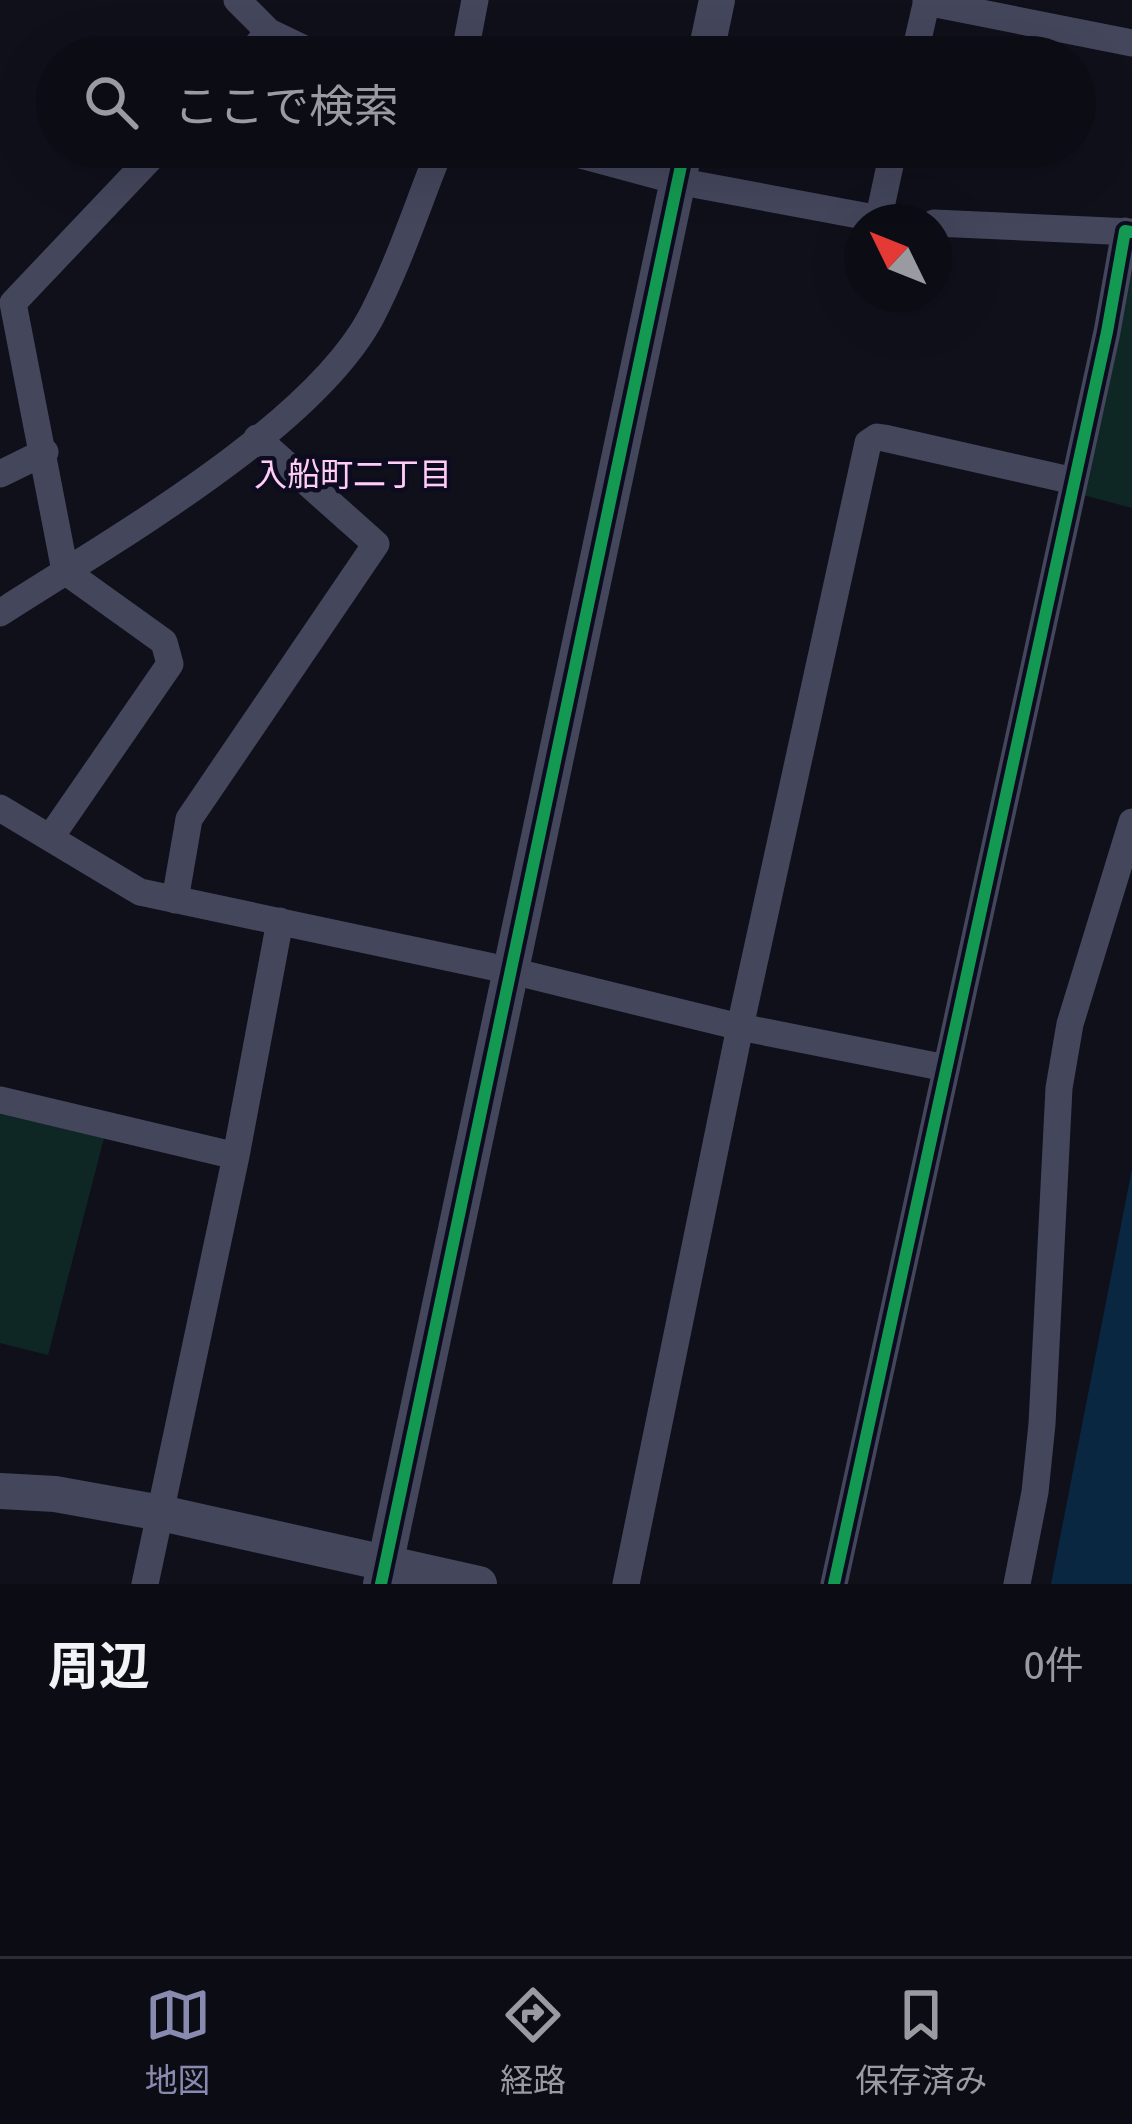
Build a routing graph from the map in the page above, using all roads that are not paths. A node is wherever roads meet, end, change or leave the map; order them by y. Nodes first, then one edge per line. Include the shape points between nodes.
1 (237, 0) edge
2 (475, 0) edge
3 (718, 0) edge
4 (926, 1) edge
5 (269, 32) junction
6 (265, 36) edge
7 (277, 36) edge
8 (468, 36) edge
9 (710, 36) edge
10 (918, 36) edge
11 (1094, 36) edge
12 (1096, 36) edge
13 (1132, 44) edge
14 (141, 168) edge
15 (432, 168) edge
16 (680, 168) edge
17 (695, 168) edge
18 (889, 168) edge
19 (882, 204) edge
20 (844, 211) edge
21 (952, 225) edge
22 (1128, 231) edge
23 (257, 438) junction
24 (45, 452) junction
25 (0, 474) edge
26 (1074, 481) junction
27 (65, 571) junction
28 (0, 613) edge
29 (0, 808) edge
30 (1132, 822) edge
31 (50, 838) junction
32 (175, 899) junction
33 (280, 921) junction
34 (512, 971) junction
35 (740, 1027) junction
36 (946, 1068) junction
37 (0, 1100) edge
38 (236, 1156) junction
39 (0, 1490) edge
40 (161, 1513) junction
41 (383, 1574) edge
42 (145, 1584) edge
43 (479, 1584) edge
44 (626, 1584) edge
45 (834, 1584) edge
46 (1017, 1584) edge

1 - 5 street
2 - 8 street
3 - 9 street
4 - 10 street
4 - 11 street
5 - 6 street
5 - 7 street
12 - 13 street
14 - 24 street via 13,303
15 - 23 street via 370,318 308,397
16 - 34 street
17 - 20 street
18 - 19 street
21 - 22 street
22 - 26 street
23 - 27 street
23 - 32 street via 376,544 189,819
24 - 25 street
24 - 27 street
26 - 35 street via 884,437 868,443
26 - 36 street
27 - 28 street
27 - 31 street via 164,641 170,664
29 - 31 street
30 - 46 street via 1070,1024 1059,1088 1042,1424
31 - 32 street via 140,892
32 - 33 street
33 - 34 street
33 - 38 street
34 - 35 street
34 - 41 street
35 - 36 street
35 - 44 street
36 - 45 street
37 - 38 street
38 - 40 street
39 - 40 street
40 - 41 street
40 - 42 street
41 - 43 street

